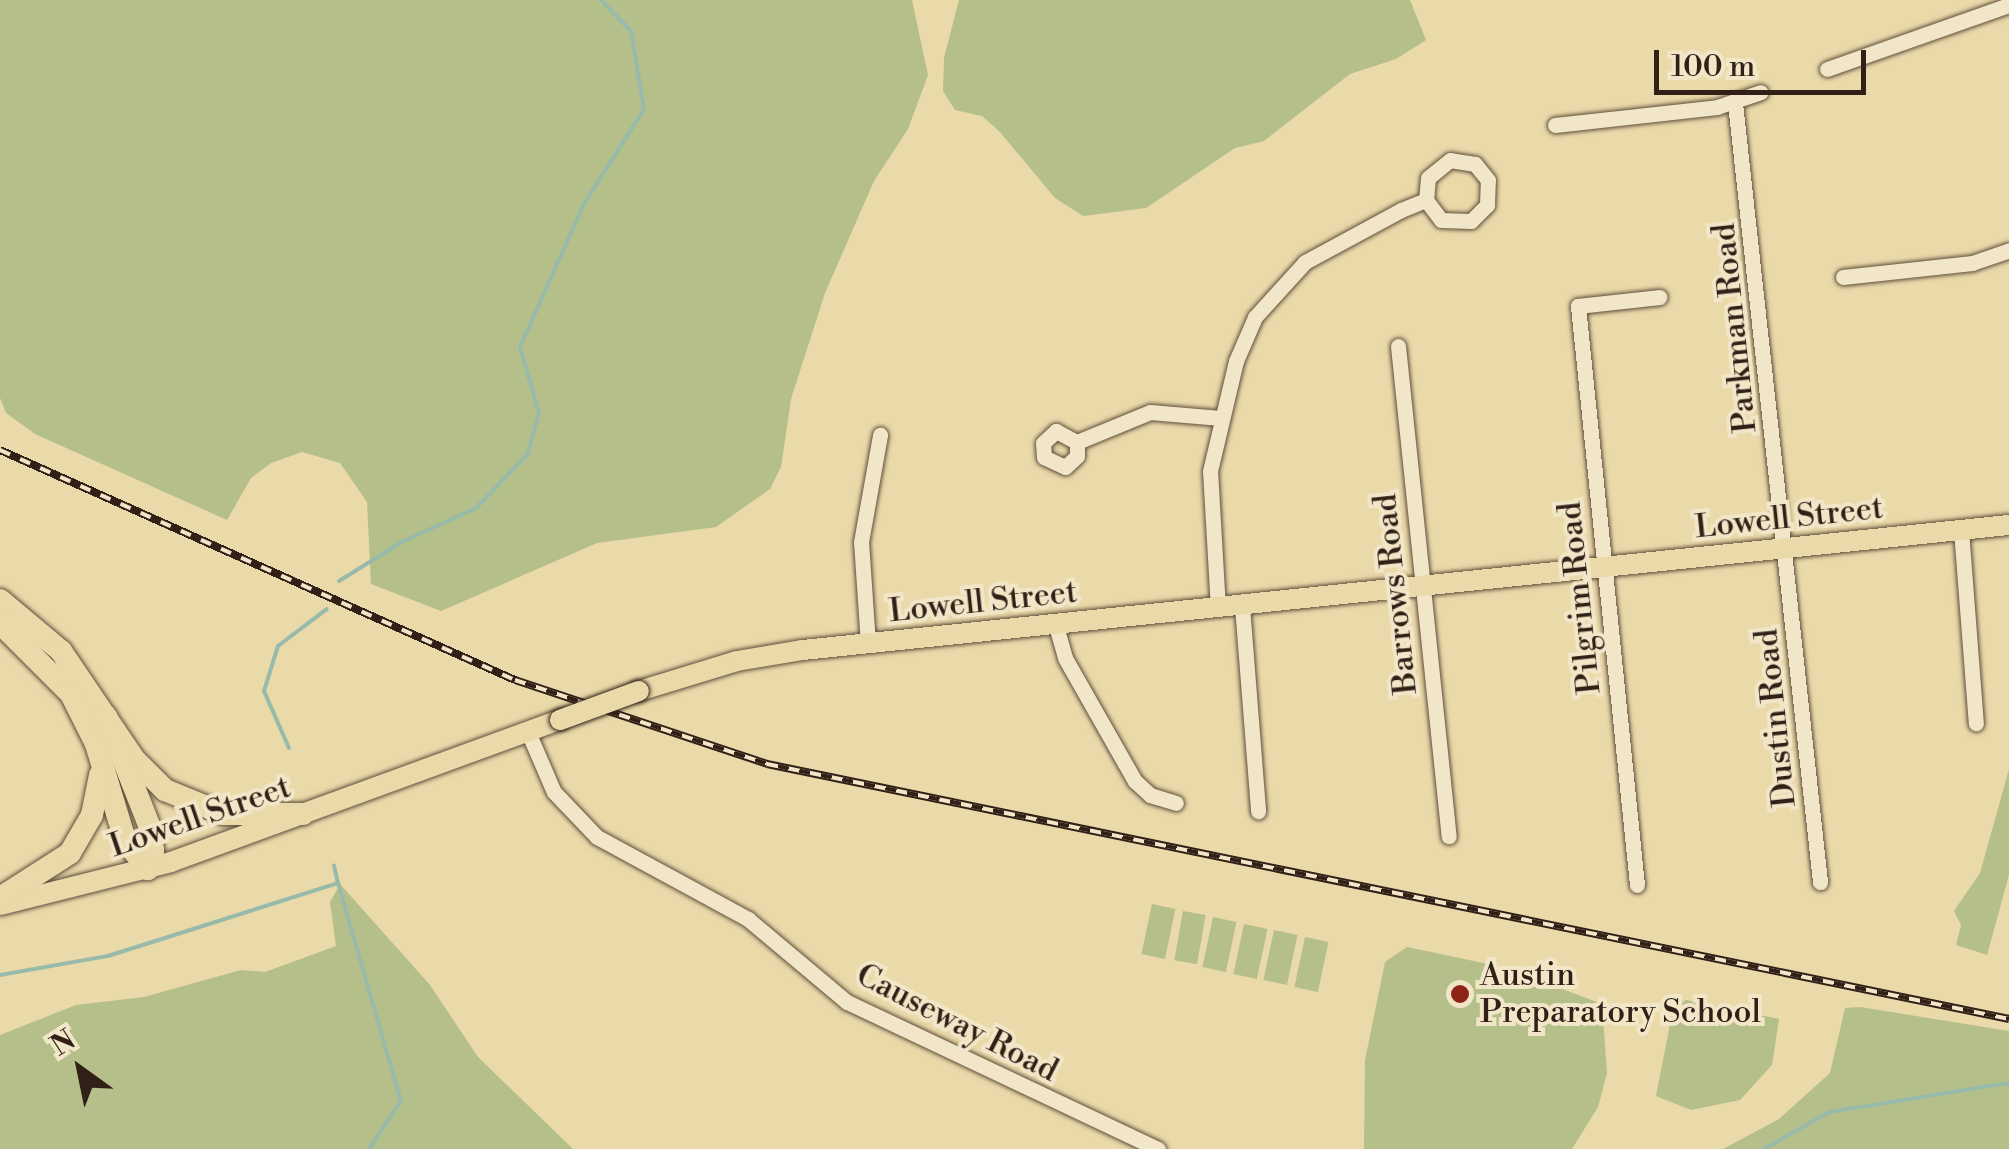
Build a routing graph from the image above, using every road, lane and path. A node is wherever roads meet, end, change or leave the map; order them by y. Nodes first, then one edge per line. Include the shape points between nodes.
1 (2009, 5) edge
2 (1827, 70) dead end
3 (1761, 92) dead end
4 (1735, 103) junction
5 (1556, 125) dead end
6 (1426, 200) junction
7 (2009, 250) edge
8 (1844, 277) dead end
9 (1660, 297) dead end
10 (1398, 346) dead end
11 (1220, 418) junction
12 (880, 435) dead end
13 (1077, 442) dead end
14 (2009, 525) edge
15 (1962, 530) junction
16 (1786, 548) junction
17 (1604, 568) junction
18 (1422, 586) junction
19 (0, 600) edge
20 (1242, 606) junction
21 (1218, 608) junction
22 (0, 623) edge
23 (1056, 626) junction
24 (868, 644) junction
25 (106, 716) junction
26 (1976, 723) dead end
27 (528, 732) junction
28 (100, 757) junction
29 (1176, 804) dead end
30 (1258, 811) dead end
31 (303, 814) junction
32 (1449, 836) dead end
33 (148, 868) junction
34 (1820, 882) dead end
35 (1637, 884) dead end
36 (0, 902) edge
37 (1158, 1149) edge

1 - 2 street
3 - 4 street
4 - 5 street
4 - 16 street, Parkman Road
6 - 6 street via 1441,220 1472,222 1487,206 1488,180 1470,161 1450,160 1428,178
6 - 11 street via 1283,280 1248,331
7 - 8 street via 1972,263
9 - 17 street, Pilgrim Road via 1578,306
10 - 18 street, Barrows Road
11 - 13 street via 1150,412
11 - 21 street via 1208,496
12 - 24 street via 862,542
14 - 15 main road, Lowell Street
15 - 16 main road, Lowell Street
15 - 26 street
16 - 17 main road, Lowell Street
16 - 34 street, Dustin Road
17 - 18 main road, Lowell Street
17 - 35 street, Pilgrim Road
18 - 20 main road, Lowell Street
18 - 32 street, Barrows Road
19 - 25 highway via 61,651
20 - 21 main road, Lowell Street
20 - 30 street
21 - 23 main road, Lowell Street
22 - 28 highway via 62,682
23 - 24 main road, Lowell Street
23 - 29 street via 1065,658 1135,781 1153,797
24 - 27 main road, Lowell Street, bridge via 749,658
25 - 31 highway via 141,767 178,798 224,814
25 - 33 highway via 149,825 154,850
27 - 31 main road, Lowell Street
27 - 37 street, Causeway Road via 554,792 597,836 748,918 847,1002
28 - 33 highway via 125,840
28 - 36 highway via 98,798 76,845 48,873
31 - 33 main road, Lowell Street
33 - 36 main road, Lowell Street

